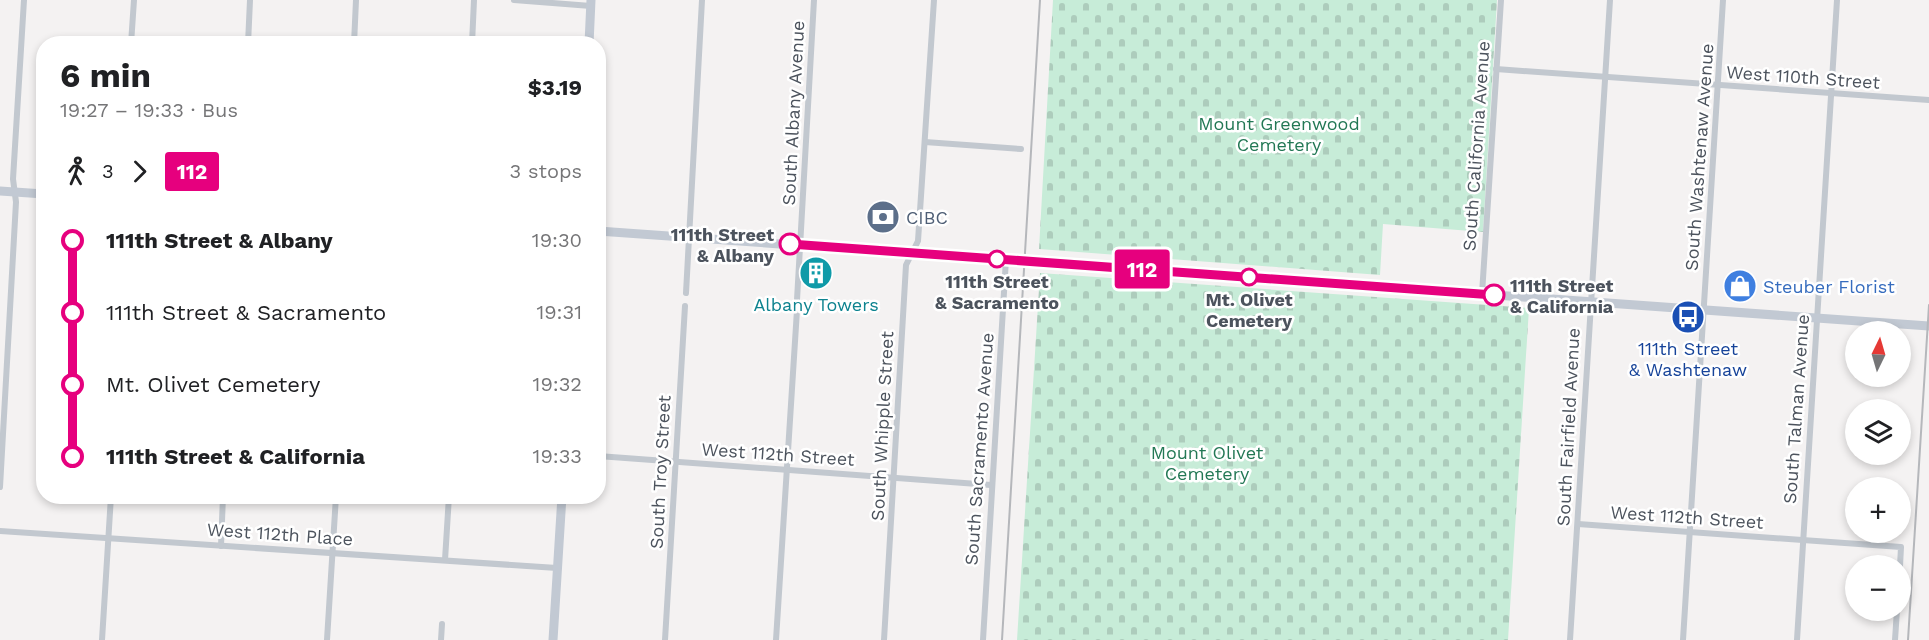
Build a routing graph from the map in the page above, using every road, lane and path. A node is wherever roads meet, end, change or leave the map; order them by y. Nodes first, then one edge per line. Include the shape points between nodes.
1 (24, 0) edge
2 (134, 0) edge
3 (250, 0) edge
4 (356, 0) edge
5 (474, 0) edge
6 (514, 0) edge
7 (702, 0) edge
8 (814, 0) edge
9 (934, 0) edge
10 (1501, 0) edge
11 (1610, 0) edge
12 (1723, 0) edge
13 (1837, 0) edge
14 (591, 3) edge
15 (132, 36) edge
16 (248, 36) edge
17 (354, 36) edge
18 (472, 36) edge
19 (589, 36) edge
20 (1496, 69) junction
21 (1605, 77) junction
22 (1718, 86) junction
23 (1831, 94) junction
24 (1929, 100) edge
25 (925, 142) junction
26 (1021, 149) dead end
27 (0, 191) edge
28 (15, 192) junction
29 (36, 193) edge
30 (606, 232) edge
31 (689, 237) junction
32 (800, 245) junction
33 (912, 254) junction
34 (1006, 259) junction
35 (686, 293) dead end
36 (1482, 294) junction
37 (797, 300) dead end
38 (1591, 302) junction
39 (685, 306) dead end
40 (797, 310) dead end
41 (1704, 310) junction
42 (1817, 318) junction
43 (1929, 326) edge
44 (606, 457) edge
45 (675, 461) junction
46 (787, 470) junction
47 (894, 477) junction
48 (991, 485) junction
49 (0, 487) edge
50 (110, 504) edge
51 (224, 504) edge
52 (335, 504) edge
53 (448, 504) edge
54 (561, 504) edge
55 (1578, 524) junction
56 (0, 531) edge
57 (1690, 532) junction
58 (108, 538) junction
59 (1803, 540) junction
60 (221, 546) junction
61 (332, 553) junction
62 (1901, 555) edge
63 (445, 560) junction
64 (557, 568) junction
65 (1896, 621) edge
66 (442, 624) dead end
67 (102, 640) edge
68 (327, 640) edge
69 (441, 640) edge
70 (553, 640) edge
71 (665, 640) edge
72 (776, 640) edge
73 (884, 640) edge
74 (983, 640) edge
75 (1570, 640) edge
76 (1683, 640) edge
77 (1797, 640) edge
78 (1895, 640) edge

1 - 28 street
2 - 15 street
3 - 16 street
4 - 17 street
5 - 18 street
6 - 14 street
7 - 31 street
8 - 32 street, South Albany Avenue
9 - 25 street, South Whipple Street
10 - 20 street, South California Avenue
11 - 21 street, South Fairfield Avenue
12 - 22 street, South Washtenaw Avenue
13 - 23 street, South Talman Avenue
14 - 19 main road
20 - 21 street, West 110th Street
20 - 36 street, South California Avenue
21 - 22 street, West 110th Street
21 - 38 street, South Fairfield Avenue
22 - 23 street, West 110th Street
22 - 41 street, South Washtenaw Avenue
23 - 24 street, West 110th Street
23 - 42 street, South Talman Avenue
25 - 26 street
25 - 33 street, South Whipple Street via 918,241
27 - 28 main road
28 - 29 main road
28 - 49 street
30 - 31 main road
31 - 32 main road
31 - 35 street
32 - 33 main road
32 - 37 street, South Albany Avenue
33 - 34 main road
33 - 47 street, South Whipple Street via 906,265
34 - 36 main road
34 - 48 street, South Sacramento Avenue
36 - 38 main road
38 - 41 main road
38 - 55 street, South Fairfield Avenue
39 - 45 street, South Troy Street
40 - 46 street
41 - 42 main road
41 - 57 street, South Washtenaw Avenue
42 - 43 main road
42 - 59 street, South Talman Avenue
44 - 45 street, West 112th Street
45 - 46 street, West 112th Street
45 - 71 street, South Troy Street
46 - 47 street, West 112th Street
46 - 72 street
47 - 48 street, West 112th Street
47 - 73 street, South Whipple Street
48 - 74 street, South Sacramento Avenue
50 - 58 street
51 - 60 street
52 - 61 street
53 - 63 street
54 - 64 main road
55 - 57 street, West 112th Street
55 - 75 street, South Fairfield Avenue
56 - 58 street, West 112th Place
57 - 59 street, West 112th Street
57 - 76 street, South Washtenaw Avenue
58 - 60 street, West 112th Place
58 - 67 street
59 - 62 street, West 112th Street via 1901,547
59 - 77 street, South Talman Avenue
60 - 61 street, West 112th Place
61 - 63 street, West 112th Place
61 - 68 street
63 - 64 street, West 112th Place
64 - 70 main road
65 - 78 street
66 - 69 street

